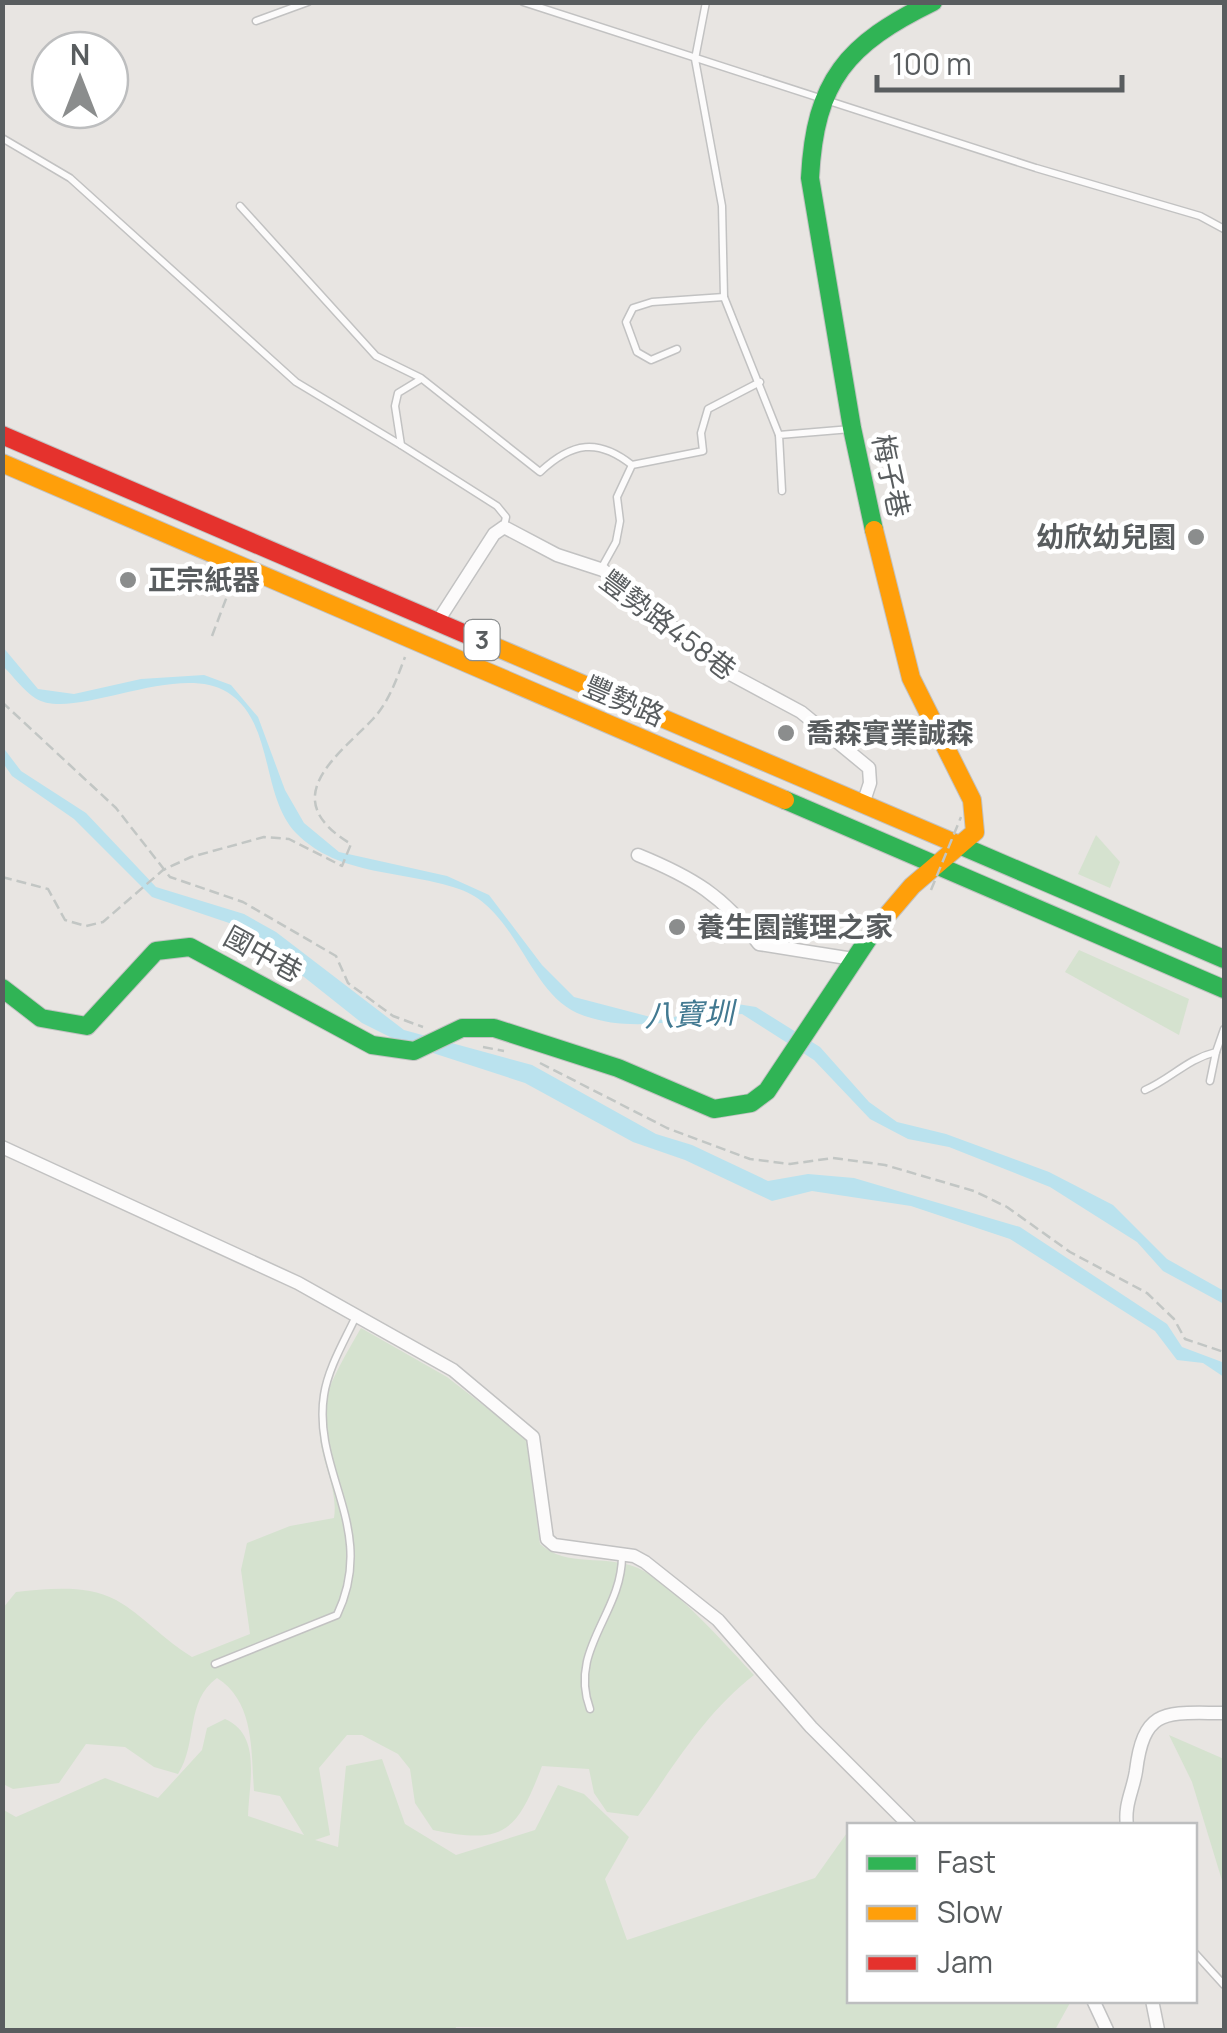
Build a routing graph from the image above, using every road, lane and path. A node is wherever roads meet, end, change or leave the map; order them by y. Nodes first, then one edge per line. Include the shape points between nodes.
1 (308, 2) edge
2 (523, 2) edge
3 (706, 2) edge
4 (933, 2) edge
5 (256, 21) dead end
6 (695, 58) junction
7 (821, 97) junction
8 (2, 138) edge
9 (240, 206) dead end
10 (1224, 229) edge
11 (724, 296) junction
12 (677, 349) dead end
13 (422, 378) junction
14 (760, 382) junction
15 (852, 428) junction
16 (2, 435) edge
17 (780, 435) junction
18 (400, 445) junction
19 (2, 463) edge
20 (632, 464) junction
21 (782, 490) dead end
22 (504, 528) junction
23 (600, 570) junction
24 (233, 582) dead end
25 (438, 622) junction
26 (212, 636) dead end
27 (412, 642) junction
28 (863, 804) junction
29 (961, 817) dead end
30 (960, 846) junction
31 (638, 855) dead end
32 (936, 866) junction
33 (2, 877) edge
34 (931, 890) dead end
35 (853, 959) junction
36 (1224, 959) edge
37 (2, 988) edge
38 (1224, 989) edge
39 (1224, 1029) edge
40 (1216, 1052) junction
41 (1210, 1081) dead end
42 (1144, 1090) dead end
43 (2, 1147) edge
44 (356, 1316) junction
45 (622, 1555) junction
46 (215, 1664) dead end
47 (590, 1709) dead end
48 (1224, 1714) edge
49 (907, 1823) edge
50 (1127, 1823) edge
51 (1197, 1955) edge
52 (1224, 1985) edge
53 (1094, 2003) edge
54 (1153, 2003) edge
55 (1107, 2030) edge
56 (1158, 2030) edge

1 - 5 lane
2 - 6 lane
3 - 6 lane
4 - 7 main road, 梅子巷 via 850,53
6 - 7 lane
6 - 11 lane via 722,206
7 - 10 lane
7 - 15 main road, 梅子巷 via 810,178
8 - 18 lane via 70,178 296,382
9 - 13 lane via 376,356
11 - 12 lane via 633,308 626,322 637,352 651,360
11 - 14 lane
13 - 18 lane via 398,393
13 - 20 lane via 540,472 583,444 616,452
14 - 17 lane
14 - 20 lane via 708,409 703,451
15 - 17 lane
15 - 30 main road, 梅子巷 via 911,678 972,800 975,832
16 - 25 main road, 豐勢路 / 3
17 - 21 lane
18 - 22 lane via 497,506 506,517
19 - 27 main road, 豐勢路 / 3
20 - 23 lane via 617,497 616,542
22 - 23 street, 豐勢路458巷
22 - 25 street
23 - 28 street, 豐勢路458巷 via 732,675 801,712 868,763
24 - 26 path
25 - 28 main road, 豐勢路 / 3
27 - 32 main road, 豐勢路 / 3
27 - 33 path via 375,717 317,778 315,800 324,821 351,844 342,866 289,839 264,837 163,870 103,922 86,926 64,920 48,889
28 - 30 main road, 豐勢路 / 3
29 - 34 path, bridge
30 - 32 main road
30 - 36 main road, 豐勢路 / 3
31 - 35 street via 686,874 733,908 759,944
32 - 35 main road
32 - 38 main road, 豐勢路 / 3
35 - 37 main road, 國中巷 via 767,1091 751,1103 714,1108 494,1028 462,1028 414,1051 372,1045 190,947 156,951 87,1026 44,1021
39 - 40 lane
40 - 41 lane
40 - 42 lane via 1190,1059 1170,1079
43 - 44 street
44 - 45 street via 453,1370 533,1437 547,1540
44 - 46 lane via 324,1396 326,1439 351,1530 347,1594 337,1614
45 - 47 lane via 619,1592 601,1620 581,1683
45 - 49 street via 645,1562 718,1620
48 - 50 street via 1162,1714 1149,1723 1124,1806
51 - 52 lane
53 - 55 street
54 - 56 street

